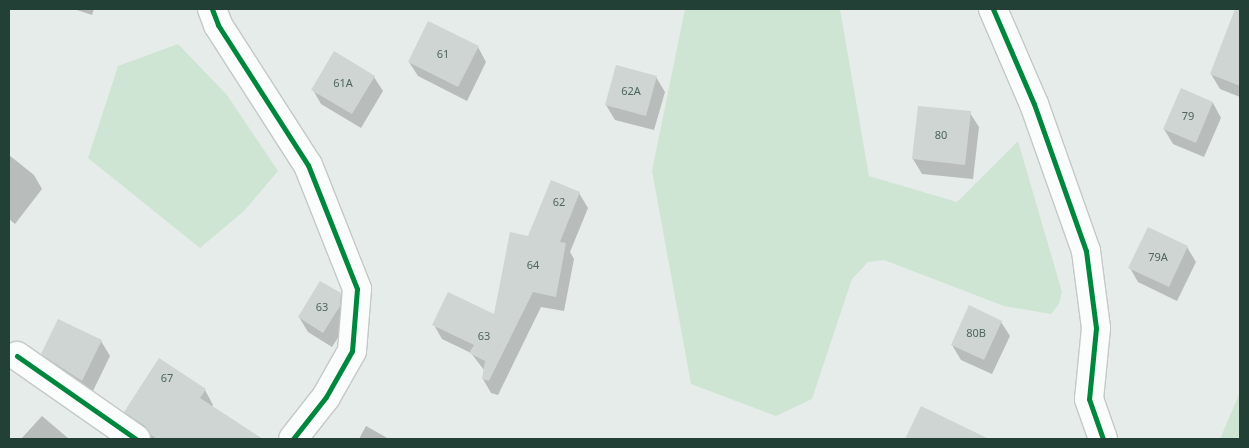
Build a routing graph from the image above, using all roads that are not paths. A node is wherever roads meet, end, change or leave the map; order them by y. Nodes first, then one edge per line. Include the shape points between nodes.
1 (212, 9) edge
2 (993, 9) edge
3 (17, 356) dead end
4 (136, 439) edge
5 (293, 439) edge
6 (1103, 439) edge

1 - 5 street via 218,24 308,165 357,289 352,351 326,398
2 - 6 street via 1034,104 1086,251 1096,328 1089,399
3 - 4 street

